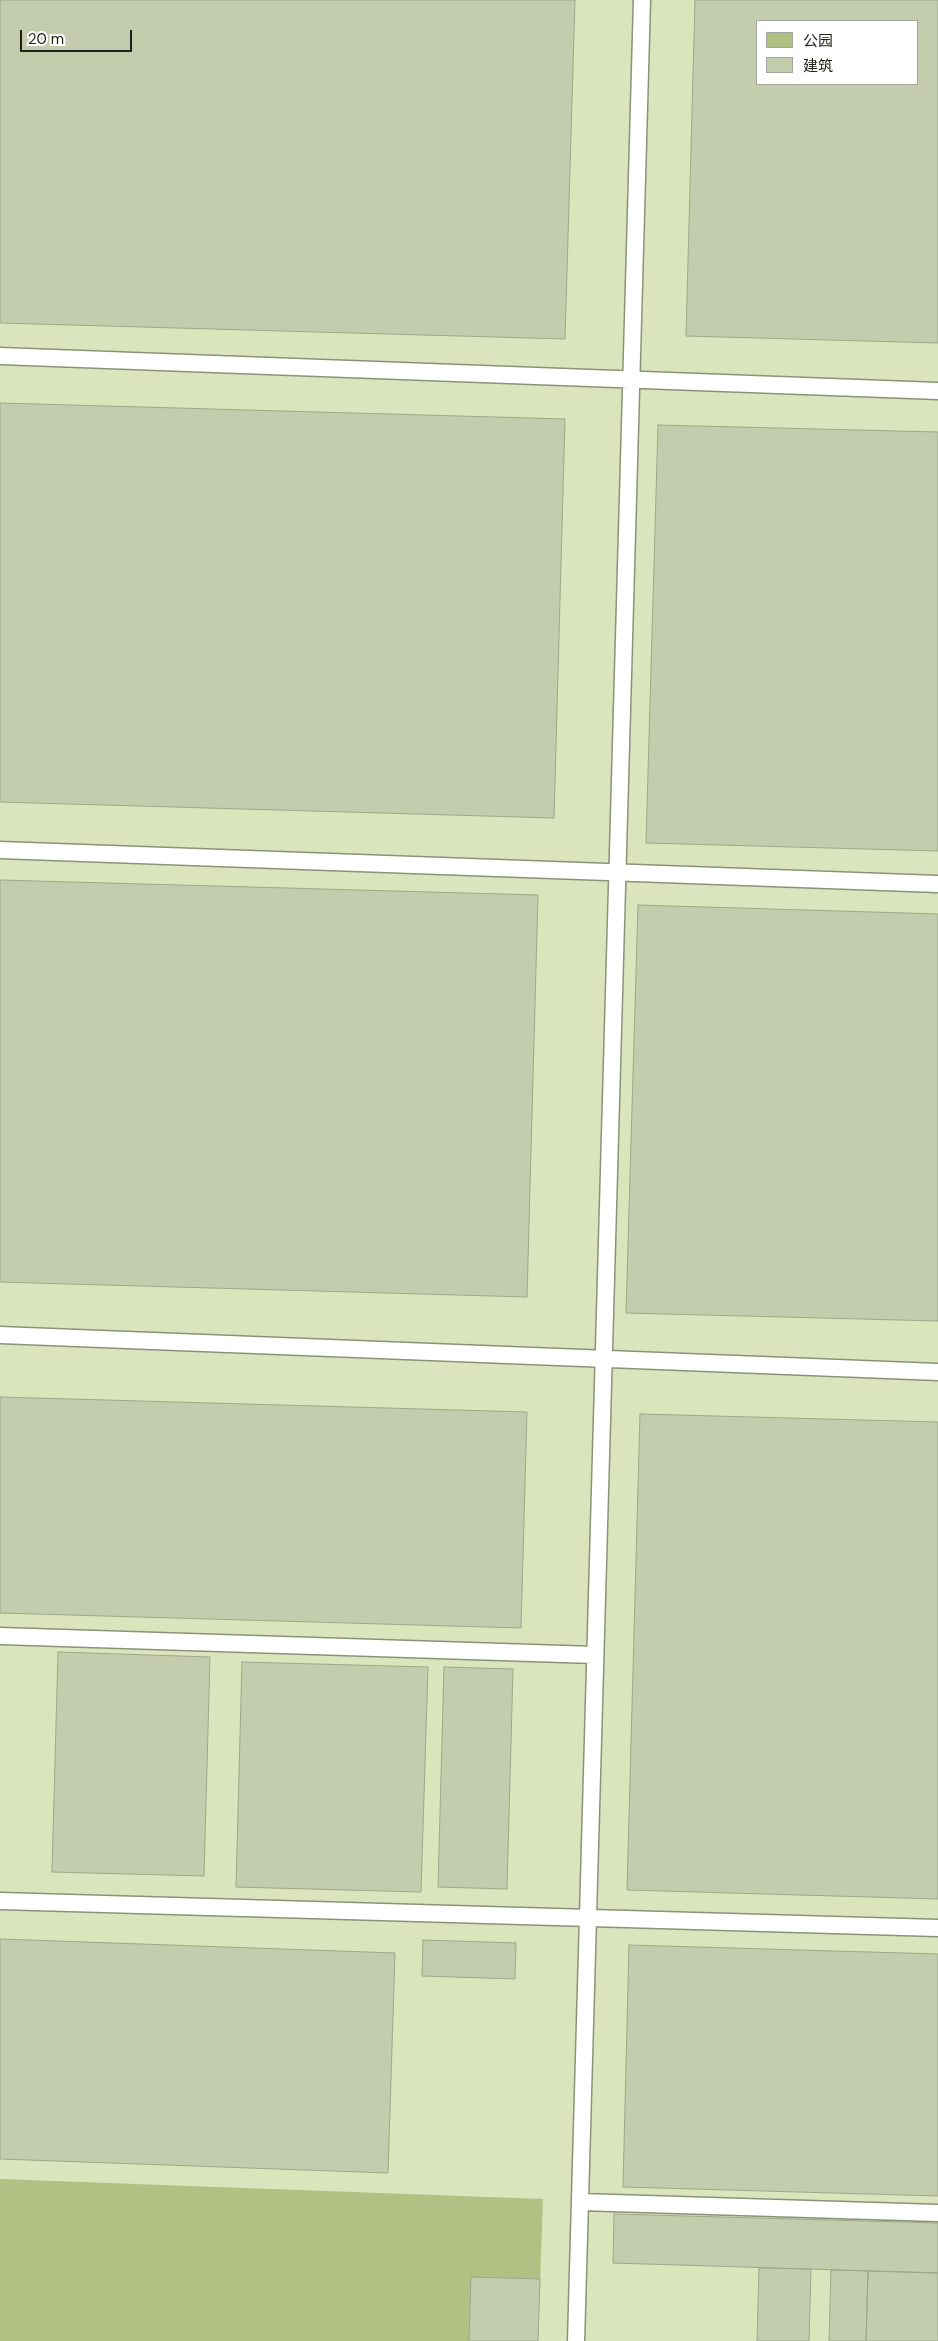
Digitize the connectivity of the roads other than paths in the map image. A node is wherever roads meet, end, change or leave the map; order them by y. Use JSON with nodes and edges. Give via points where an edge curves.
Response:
{"nodes":[{"id":1,"x":642,"y":0,"type":"edge"},
{"id":2,"x":0,"y":356,"type":"edge"},
{"id":3,"x":631,"y":379,"type":"junction"},
{"id":4,"x":938,"y":391,"type":"edge"},
{"id":5,"x":0,"y":850,"type":"edge"},
{"id":6,"x":617,"y":873,"type":"junction"},
{"id":7,"x":938,"y":884,"type":"edge"},
{"id":8,"x":0,"y":1336,"type":"edge"},
{"id":9,"x":603,"y":1359,"type":"junction"},
{"id":10,"x":938,"y":1372,"type":"edge"},
{"id":11,"x":0,"y":1636,"type":"edge"},
{"id":12,"x":595,"y":1655,"type":"junction"},
{"id":13,"x":0,"y":1901,"type":"edge"},
{"id":14,"x":588,"y":1918,"type":"junction"},
{"id":15,"x":938,"y":1928,"type":"edge"},
{"id":16,"x":580,"y":2202,"type":"junction"},
{"id":17,"x":938,"y":2213,"type":"edge"},
{"id":18,"x":576,"y":2341,"type":"edge"}],
"edges":[{"from":1,"to":3,"type":"lane"},
{"from":2,"to":3,"type":"lane"},
{"from":3,"to":4,"type":"lane"},
{"from":3,"to":6,"type":"lane"},
{"from":5,"to":6,"type":"lane"},
{"from":6,"to":7,"type":"lane"},
{"from":6,"to":9,"type":"lane"},
{"from":8,"to":9,"type":"lane"},
{"from":9,"to":10,"type":"lane"},
{"from":9,"to":12,"type":"lane"},
{"from":11,"to":12,"type":"lane"},
{"from":12,"to":14,"type":"lane"},
{"from":13,"to":14,"type":"lane"},
{"from":14,"to":15,"type":"lane"},
{"from":14,"to":16,"type":"lane"},
{"from":16,"to":17,"type":"lane"},
{"from":16,"to":18,"type":"lane"}]}
